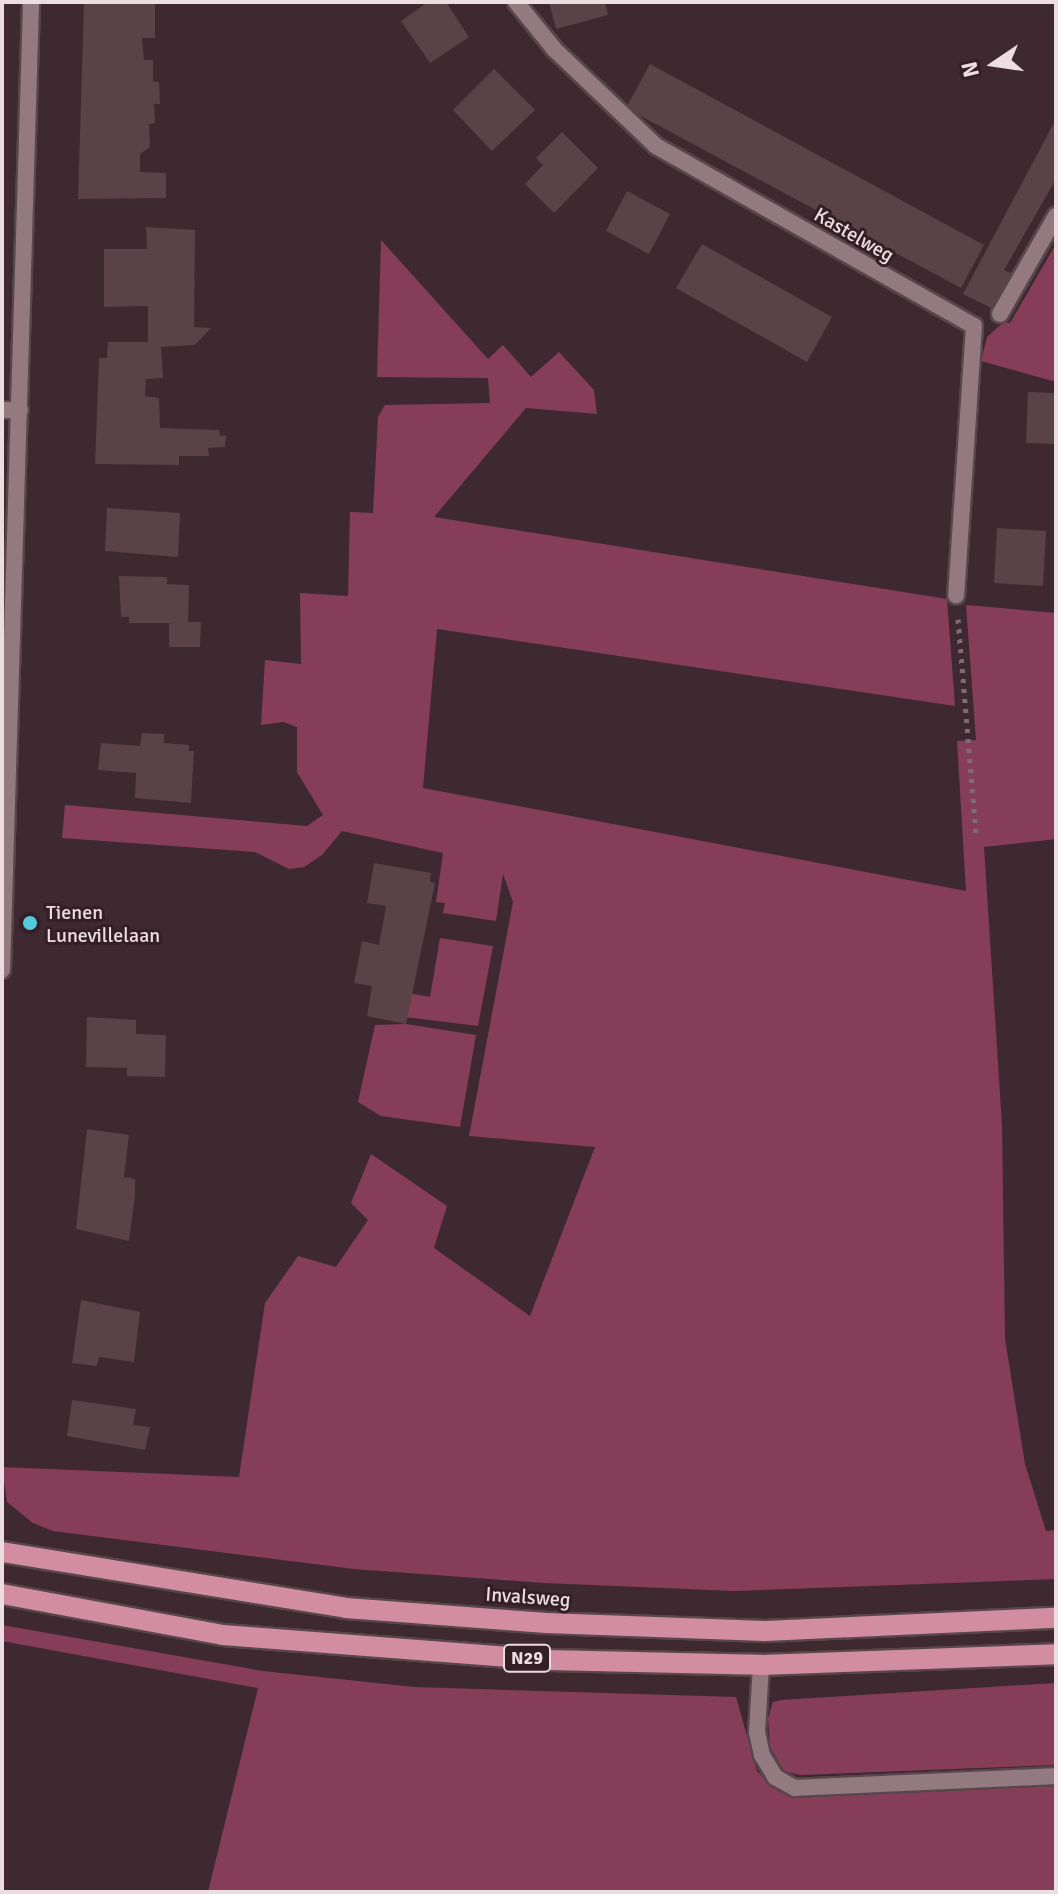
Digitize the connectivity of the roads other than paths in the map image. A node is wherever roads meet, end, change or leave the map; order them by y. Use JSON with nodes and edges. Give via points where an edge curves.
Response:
{"nodes":[{"id":1,"x":31,"y":2,"type":"edge"},
{"id":2,"x":516,"y":2,"type":"edge"},
{"id":3,"x":1056,"y":216,"type":"edge"},
{"id":4,"x":1000,"y":314,"type":"dead end"},
{"id":5,"x":2,"y":410,"type":"edge"},
{"id":6,"x":20,"y":410,"type":"junction"},
{"id":7,"x":956,"y":595,"type":"road end"},
{"id":8,"x":2,"y":970,"type":"edge"},
{"id":9,"x":2,"y":1552,"type":"edge"},
{"id":10,"x":2,"y":1594,"type":"edge"},
{"id":11,"x":1056,"y":1618,"type":"edge"},
{"id":12,"x":1056,"y":1654,"type":"edge"},
{"id":13,"x":761,"y":1665,"type":"junction"},
{"id":14,"x":1056,"y":1776,"type":"edge"}],
"edges":[{"from":1,"to":6,"type":"street"},
{"from":2,"to":7,"type":"street","name":"Kastelweg","via":[[555,50],[656,146],[974,326]]},
{"from":3,"to":4,"type":"street"},
{"from":5,"to":6,"type":"street"},
{"from":6,"to":8,"type":"street"},
{"from":9,"to":11,"type":"main road","name":"Invalsweg","number":"N29","via":[[346,1608],[546,1623],[765,1631]]},
{"from":10,"to":13,"type":"main road","number":"N29","via":[[223,1635],[548,1660]]},
{"from":12,"to":13,"type":"main road","number":"N29"},
{"from":13,"to":14,"type":"street","via":[[757,1732],[762,1755],[775,1777],[795,1788]]}]}
